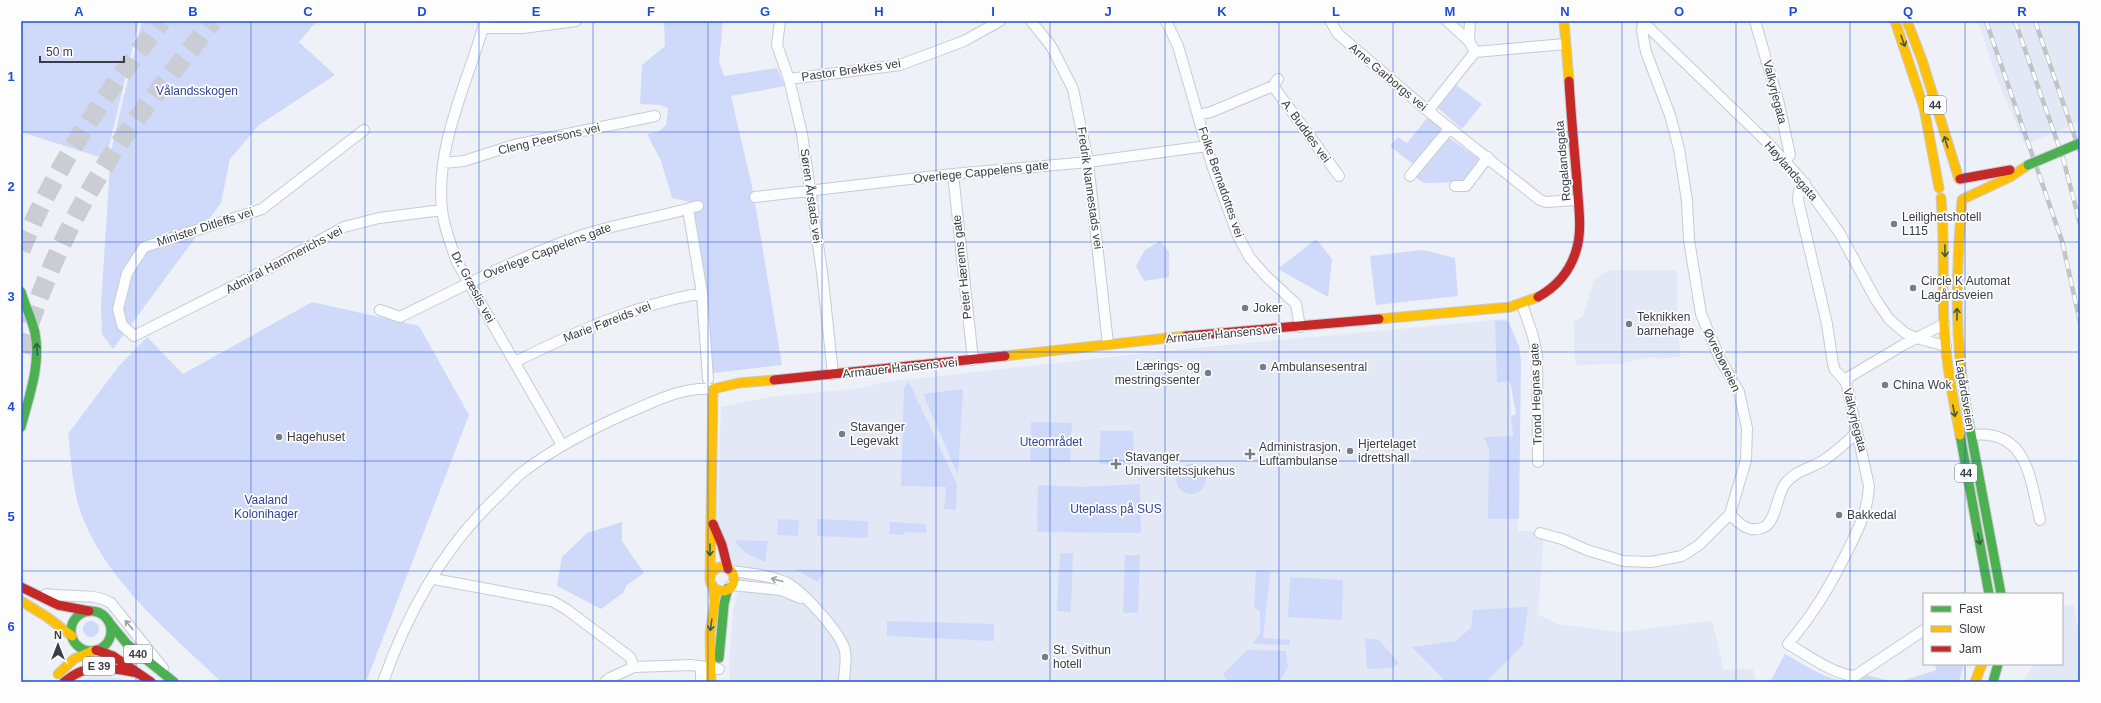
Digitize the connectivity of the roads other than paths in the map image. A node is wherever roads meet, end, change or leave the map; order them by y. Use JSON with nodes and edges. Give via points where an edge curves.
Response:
{"nodes":[{"id":1,"x":576,"y":21,"type":"edge"},
{"id":2,"x":780,"y":21,"type":"edge"},
{"id":3,"x":1000,"y":21,"type":"edge"},
{"id":4,"x":1031,"y":21,"type":"edge"},
{"id":5,"x":1166,"y":21,"type":"edge"},
{"id":6,"x":1447,"y":21,"type":"edge"},
{"id":7,"x":1470,"y":21,"type":"edge"},
{"id":8,"x":1564,"y":21,"type":"edge"},
{"id":9,"x":1755,"y":21,"type":"edge"},
{"id":10,"x":1895,"y":21,"type":"edge"},
{"id":11,"x":1907,"y":21,"type":"edge"},
{"id":12,"x":1331,"y":22,"type":"dead end"},
{"id":13,"x":1643,"y":22,"type":"edge"},
{"id":14,"x":484,"y":25,"type":"edge"},
{"id":15,"x":1469,"y":41,"type":"junction"},
{"id":16,"x":1565,"y":44,"type":"junction"},
{"id":17,"x":1475,"y":52,"type":"junction"},
{"id":18,"x":789,"y":79,"type":"junction"},
{"id":19,"x":1428,"y":111,"type":"junction"},
{"id":20,"x":1198,"y":115,"type":"junction"},
{"id":21,"x":655,"y":116,"type":"dead end"},
{"id":22,"x":1450,"y":128,"type":"junction"},
{"id":23,"x":364,"y":130,"type":"dead end"},
{"id":24,"x":2080,"y":143,"type":"edge"},
{"id":25,"x":1207,"y":146,"type":"junction"},
{"id":26,"x":1488,"y":157,"type":"junction"},
{"id":27,"x":1785,"y":161,"type":"junction"},
{"id":28,"x":443,"y":162,"type":"junction"},
{"id":29,"x":1088,"y":162,"type":"junction"},
{"id":30,"x":2028,"y":165,"type":"junction"},
{"id":31,"x":953,"y":174,"type":"junction"},
{"id":32,"x":1339,"y":176,"type":"dead end"},
{"id":33,"x":1410,"y":176,"type":"dead end"},
{"id":34,"x":1959,"y":179,"type":"junction"},
{"id":35,"x":1804,"y":183,"type":"junction"},
{"id":36,"x":1455,"y":186,"type":"dead end"},
{"id":37,"x":1939,"y":188,"type":"junction"},
{"id":38,"x":810,"y":192,"type":"junction"},
{"id":39,"x":755,"y":197,"type":"dead end"},
{"id":40,"x":1941,"y":198,"type":"junction"},
{"id":41,"x":1963,"y":199,"type":"junction"},
{"id":42,"x":1578,"y":200,"type":"junction"},
{"id":43,"x":442,"y":210,"type":"junction"},
{"id":44,"x":469,"y":282,"type":"junction"},
{"id":45,"x":1549,"y":291,"type":"joint"},
{"id":46,"x":21,"y":292,"type":"edge"},
{"id":47,"x":702,"y":293,"type":"junction"},
{"id":48,"x":1522,"y":304,"type":"junction"},
{"id":49,"x":380,"y":310,"type":"dead end"},
{"id":50,"x":1944,"y":324,"type":"junction"},
{"id":51,"x":1300,"y":327,"type":"junction"},
{"id":52,"x":134,"y":336,"type":"joint"},
{"id":53,"x":1916,"y":338,"type":"junction"},
{"id":54,"x":1108,"y":344,"type":"junction"},
{"id":55,"x":1946,"y":346,"type":"junction"},
{"id":56,"x":973,"y":360,"type":"junction"},
{"id":57,"x":515,"y":362,"type":"junction"},
{"id":58,"x":833,"y":374,"type":"junction"},
{"id":59,"x":708,"y":379,"type":"dead end"},
{"id":60,"x":1846,"y":382,"type":"junction"},
{"id":61,"x":713,"y":389,"type":"junction"},
{"id":62,"x":21,"y":427,"type":"edge"},
{"id":63,"x":1857,"y":432,"type":"junction"},
{"id":64,"x":1972,"y":436,"type":"junction"},
{"id":65,"x":562,"y":445,"type":"junction"},
{"id":66,"x":1538,"y":462,"type":"dead end"},
{"id":67,"x":1730,"y":514,"type":"junction"},
{"id":68,"x":2040,"y":520,"type":"dead end"},
{"id":69,"x":712,"y":521,"type":"junction"},
{"id":70,"x":1540,"y":534,"type":"dead end"},
{"id":71,"x":729,"y":570,"type":"junction"},
{"id":72,"x":433,"y":576,"type":"junction"},
{"id":73,"x":711,"y":582,"type":"junction"},
{"id":74,"x":730,"y":587,"type":"junction"},
{"id":75,"x":25,"y":589,"type":"edge"},
{"id":76,"x":1989,"y":593,"type":"edge"},
{"id":77,"x":2001,"y":593,"type":"edge"},
{"id":78,"x":21,"y":601,"type":"edge"},
{"id":79,"x":809,"y":602,"type":"junction"},
{"id":80,"x":89,"y":610,"type":"junction"},
{"id":81,"x":108,"y":620,"type":"junction"},
{"id":82,"x":1923,"y":631,"type":"edge"},
{"id":83,"x":72,"y":636,"type":"junction"},
{"id":84,"x":94,"y":650,"type":"junction"},
{"id":85,"x":1982,"y":665,"type":"edge"},
{"id":86,"x":1998,"y":665,"type":"edge"},
{"id":87,"x":634,"y":667,"type":"junction"},
{"id":88,"x":710,"y":668,"type":"junction"},
{"id":89,"x":137,"y":673,"type":"junction"},
{"id":90,"x":172,"y":680,"type":"edge"},
{"id":91,"x":53,"y":682,"type":"edge"},
{"id":92,"x":64,"y":682,"type":"edge"},
{"id":93,"x":151,"y":682,"type":"edge"},
{"id":94,"x":383,"y":682,"type":"edge"},
{"id":95,"x":605,"y":682,"type":"edge"},
{"id":96,"x":701,"y":682,"type":"edge"},
{"id":97,"x":711,"y":682,"type":"edge"},
{"id":98,"x":719,"y":682,"type":"edge"},
{"id":99,"x":844,"y":682,"type":"edge"},
{"id":100,"x":1975,"y":682,"type":"edge"},
{"id":101,"x":1993,"y":682,"type":"edge"}],
"edges":[{"from":1,"to":14,"type":"street","via":[[523,28]]},
{"from":2,"to":18,"type":"street","name":"Søren Årstads vei","via":[[777,45]]},
{"from":3,"to":18,"type":"street","name":"Pastor Brekkes vei","via":[[964,41],[900,65]]},
{"from":4,"to":29,"type":"street","name":"Fredrik Nannestads vei","via":[[1051,46],[1073,89]]},
{"from":5,"to":20,"type":"street","name":"Folke Bernadottes vei","via":[[1178,46]]},
{"from":6,"to":15,"type":"street"},
{"from":7,"to":15,"type":"street"},
{"from":8,"to":16,"type":"main road","name":"Rogalandsgata"},
{"from":9,"to":27,"type":"street","name":"Valkyrjegata","via":[[1779,104],[1790,155]]},
{"from":10,"to":37,"type":"main road","number":"44","one_way":true,"via":[[1924,108]]},
{"from":34,"to":11,"type":"main road","number":"44","one_way":true,"via":[[1945,140],[1930,83]]},
{"from":12,"to":19,"type":"street","name":"Arne Garborgs vei","via":[[1338,34]]},
{"from":13,"to":27,"type":"street","name":"Høylandsgata"},
{"from":13,"to":67,"type":"street","name":"Øvrebøveien","via":[[1646,52],[1670,115],[1679,149],[1687,201],[1689,240],[1701,314],[1720,359],[1739,392],[1747,428],[1746,460]]},
{"from":14,"to":28,"type":"street","name":"Dr. Græslis vei","via":[[457,107]]},
{"from":15,"to":17,"type":"street"},
{"from":16,"to":17,"type":"street"},
{"from":16,"to":42,"type":"main road","name":"Rogalandsgata"},
{"from":17,"to":19,"type":"street"},
{"from":18,"to":38,"type":"street","name":"Søren Årstads vei","via":[[802,134]]},
{"from":19,"to":22,"type":"street","name":"Arne Garborgs vei"},
{"from":20,"to":25,"type":"street","name":"Folke Bernadottes vei"},
{"from":20,"to":32,"type":"street","name":"A. Buddes vei","via":[[1211,112],[1276,83]]},
{"from":21,"to":28,"type":"street","name":"Cleng Peersons vei","via":[[514,145],[464,161]]},
{"from":22,"to":26,"type":"street","name":"Arne Garborgs vei"},
{"from":22,"to":33,"type":"street"},
{"from":23,"to":52,"type":"street","name":"Minister Ditleffs vei","via":[[262,209],[144,247],[127,273],[118,309],[122,325]]},
{"from":24,"to":30,"type":"main road","bridge":true},
{"from":25,"to":29,"type":"street","name":"Overlege Cappelens gate"},
{"from":25,"to":51,"type":"street","name":"Folke Bernadottes vei","via":[[1228,211],[1243,247],[1266,276],[1296,304]]},
{"from":26,"to":36,"type":"street","via":[[1466,186]]},
{"from":26,"to":42,"type":"street","name":"Arne Garborgs vei","via":[[1540,200]]},
{"from":27,"to":35,"type":"street","name":"Høylandsgata"},
{"from":28,"to":43,"type":"street","name":"Dr. Græslis vei"},
{"from":29,"to":31,"type":"street","name":"Overlege Cappelens gate"},
{"from":29,"to":54,"type":"street","name":"Fredrik Nannestads vei"},
{"from":30,"to":34,"type":"main road","via":[[1981,177]]},
{"from":30,"to":41,"type":"main road","via":[[2010,177]]},
{"from":31,"to":38,"type":"street","name":"Overlege Cappelens gate"},
{"from":31,"to":56,"type":"street","name":"Peter Hærems gate"},
{"from":34,"to":37,"type":"main road","via":[[1949,178],[1941,183]]},
{"from":34,"to":41,"type":"main road","number":"44","via":[[1966,190]]},
{"from":35,"to":53,"type":"street","name":"Høylandsgata","via":[[1839,232],[1883,313],[1900,330]]},
{"from":35,"to":60,"type":"street","name":"Valkyrjegata","via":[[1799,191],[1798,200],[1827,324],[1833,364]]},
{"from":37,"to":40,"type":"main road","number":"44"},
{"from":38,"to":39,"type":"street","name":"Overlege Cappelens gate"},
{"from":38,"to":58,"type":"street","name":"Søren Årstads vei"},
{"from":40,"to":41,"type":"main road","via":[[1949,204],[1958,203]]},
{"from":40,"to":50,"type":"main road","name":"Lagårdsveien","number":"44","one_way":true,"via":[[1944,234]]},
{"from":64,"to":41,"type":"main road","name":"Lagårdsveien","number":"44","one_way":true,"via":[[1957,335],[1957,263]]},
{"from":42,"to":45,"type":"main road","name":"Rogalandsgata","via":[[1577,250],[1560,280]]},
{"from":43,"to":44,"type":"street","name":"Dr. Græslis vei","via":[[445,231],[457,262]]},
{"from":43,"to":52,"type":"street","name":"Admiral Hammerichs vei","via":[[379,218],[344,228]]},
{"from":44,"to":47,"type":"street","name":"Overlege Cappelens gate","via":[[578,237],[619,224],[693,208]]},
{"from":44,"to":49,"type":"street","name":"Overlege Cappelens gate","via":[[400,317]]},
{"from":44,"to":57,"type":"street","name":"Dr. Græslis vei"},
{"from":45,"to":48,"type":"main road","name":"Armauer Hansens vei"},
{"from":62,"to":46,"type":"main road","one_way":true,"via":[[35,382],[38,362],[35,332]]},
{"from":47,"to":57,"type":"street","name":"Marie Føreids vei","via":[[632,310],[566,337]]},
{"from":47,"to":59,"type":"street"},
{"from":48,"to":51,"type":"main road","name":"Armauer Hansens vei"},
{"from":48,"to":66,"type":"street","name":"Trond Hegnas gate","via":[[1534,336],[1537,355]]},
{"from":50,"to":53,"type":"street"},
{"from":50,"to":55,"type":"main road","name":"Lagårdsveien","number":"44"},
{"from":51,"to":54,"type":"main road","name":"Armauer Hansens vei"},
{"from":53,"to":55,"type":"street","name":"Høylandsgata"},
{"from":53,"to":60,"type":"street"},
{"from":54,"to":56,"type":"main road","name":"Armauer Hansens vei"},
{"from":55,"to":76,"type":"main road","name":"Lagårdsveien","number":"44","one_way":true,"via":[[1951,395]]},
{"from":56,"to":58,"type":"main road","name":"Armauer Hansens vei"},
{"from":57,"to":65,"type":"street","name":"Dr. Græslis vei"},
{"from":58,"to":61,"type":"main road","name":"Armauer Hansens vei","via":[[739,383]]},
{"from":60,"to":63,"type":"street","name":"Valkyrjegata"},
{"from":61,"to":65,"type":"street","name":"Armauer Hansens vei","via":[[687,390],[648,404],[597,426]]},
{"from":61,"to":69,"type":"main road"},
{"from":63,"to":67,"type":"street","via":[[1835,452],[1792,476],[1785,483],[1772,519],[1766,527],[1756,530],[1746,528]]},
{"from":63,"to":82,"type":"street","name":"Valkyrjegata","via":[[1869,477],[1866,510],[1816,609],[1788,644],[1837,672],[1855,676]]},
{"from":64,"to":68,"type":"street","via":[[2000,437],[2017,449],[2028,472]]},
{"from":64,"to":77,"type":"main road","name":"Lagårdsveien","number":"44"},
{"from":65,"to":72,"type":"street","name":"Armauer Hansens vei","via":[[523,472],[493,500],[452,545]]},
{"from":67,"to":70,"type":"street","name":"Øvrebøveien","via":[[1699,545],[1682,556],[1658,561],[1623,561],[1562,539]]},
{"from":69,"to":71,"type":"main road"},
{"from":69,"to":73,"type":"main road","one_way":true},
{"from":71,"to":73,"type":"main road","via":[[716,568]]},
{"from":71,"to":74,"type":"main road","via":[[733,578]]},
{"from":79,"to":71,"type":"street","one_way":true,"via":[[786,582]]},
{"from":72,"to":87,"type":"street","via":[[439,580],[552,601],[630,657]]},
{"from":72,"to":94,"type":"street","name":"Armauer Hansens vei","via":[[400,637]]},
{"from":73,"to":74,"type":"main road","via":[[720,590]]},
{"from":73,"to":88,"type":"main road","one_way":true,"via":[[715,602],[710,633]]},
{"from":74,"to":79,"type":"street","via":[[781,590]]},
{"from":74,"to":88,"type":"main road"},
{"from":75,"to":80,"type":"main road","number":"440","via":[[68,608]]},
{"from":90,"to":75,"type":"street","number":"440","one_way":true,"via":[[111,603],[100,598],[69,597]]},
{"from":78,"to":83,"type":"main road","number":"440"},
{"from":79,"to":99,"type":"street","via":[[832,627],[845,651]]},
{"from":80,"to":81,"type":"main road","number":"440","via":[[100,613]]},
{"from":80,"to":83,"type":"main road","via":[[74,619]]},
{"from":81,"to":84,"type":"main road","number":"440","via":[[109,638],[101,648]]},
{"from":81,"to":90,"type":"main road","number":"440","via":[[127,644]]},
{"from":83,"to":84,"type":"main road","number":"440","via":[[80,648]]},
{"from":84,"to":89,"type":"main road","number":"440","via":[[113,656]]},
{"from":84,"to":91,"type":"main road","number":"E 39","via":[[74,659],[61,670]]},
{"from":85,"to":100,"type":"main road"},
{"from":86,"to":101,"type":"main road"},
{"from":87,"to":88,"type":"street"},
{"from":87,"to":95,"type":"street"},
{"from":88,"to":96,"type":"street"},
{"from":88,"to":97,"type":"main road"},
{"from":88,"to":98,"type":"main road"},
{"from":89,"to":92,"type":"main road","number":"E 39","via":[[115,667],[91,667],[71,675]]},
{"from":89,"to":93,"type":"main road","number":"440"}]}
